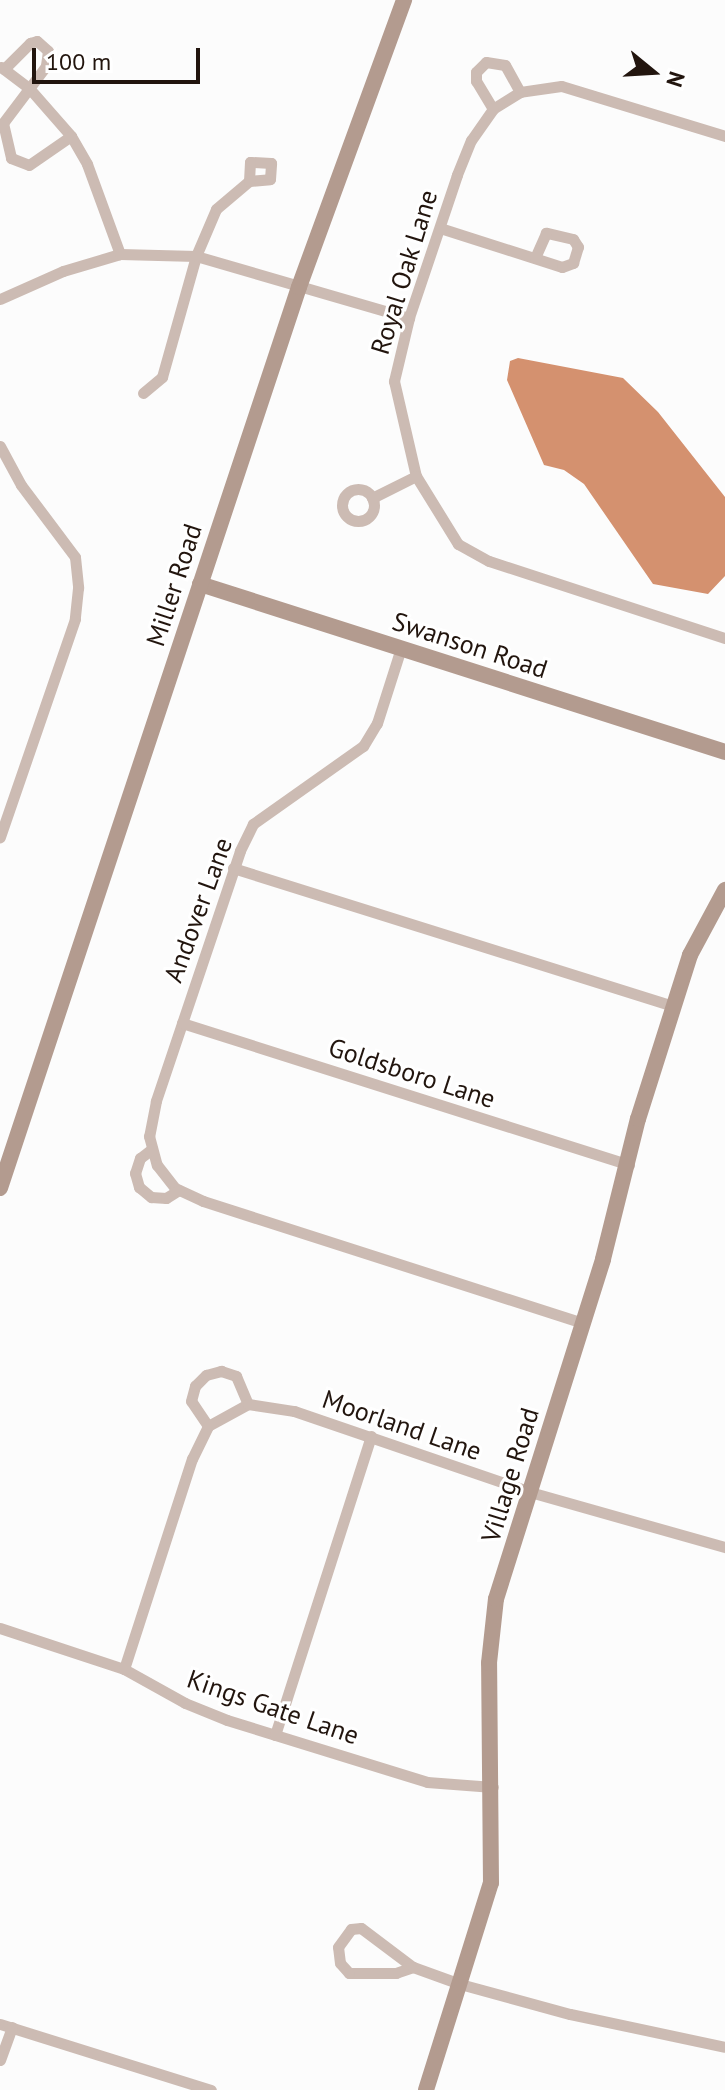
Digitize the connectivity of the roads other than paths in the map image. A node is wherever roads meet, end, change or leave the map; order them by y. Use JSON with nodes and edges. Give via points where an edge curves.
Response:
{"nodes":[{"id":1,"x":404,"y":0,"type":"edge"},
{"id":2,"x":2,"y":68,"type":"edge"},
{"id":3,"x":29,"y":88,"type":"junction"},
{"id":4,"x":520,"y":92,"type":"junction"},
{"id":5,"x":493,"y":109,"type":"junction"},
{"id":6,"x":71,"y":136,"type":"junction"},
{"id":7,"x":725,"y":136,"type":"edge"},
{"id":8,"x":249,"y":181,"type":"dead end"},
{"id":9,"x":440,"y":228,"type":"junction"},
{"id":10,"x":120,"y":254,"type":"junction"},
{"id":11,"x":196,"y":256,"type":"junction"},
{"id":12,"x":535,"y":258,"type":"dead end"},
{"id":13,"x":299,"y":287,"type":"junction"},
{"id":14,"x":0,"y":299,"type":"edge"},
{"id":15,"x":409,"y":318,"type":"junction"},
{"id":16,"x":143,"y":393,"type":"dead end"},
{"id":17,"x":0,"y":446,"type":"edge"},
{"id":18,"x":416,"y":476,"type":"junction"},
{"id":19,"x":372,"y":498,"type":"dead end"},
{"id":20,"x":200,"y":584,"type":"junction"},
{"id":21,"x":725,"y":638,"type":"edge"},
{"id":22,"x":401,"y":648,"type":"junction"},
{"id":23,"x":725,"y":752,"type":"edge"},
{"id":24,"x":0,"y":837,"type":"edge"},
{"id":25,"x":233,"y":868,"type":"junction"},
{"id":26,"x":725,"y":890,"type":"edge"},
{"id":27,"x":674,"y":1006,"type":"junction"},
{"id":28,"x":182,"y":1023,"type":"junction"},
{"id":29,"x":152,"y":1149,"type":"junction"},
{"id":30,"x":629,"y":1165,"type":"junction"},
{"id":31,"x":0,"y":1188,"type":"edge"},
{"id":32,"x":179,"y":1190,"type":"junction"},
{"id":33,"x":583,"y":1323,"type":"junction"},
{"id":34,"x":248,"y":1404,"type":"junction"},
{"id":35,"x":208,"y":1426,"type":"junction"},
{"id":36,"x":371,"y":1436,"type":"junction"},
{"id":37,"x":530,"y":1492,"type":"junction"},
{"id":38,"x":725,"y":1547,"type":"edge"},
{"id":39,"x":0,"y":1628,"type":"edge"},
{"id":40,"x":124,"y":1669,"type":"junction"},
{"id":41,"x":275,"y":1735,"type":"junction"},
{"id":42,"x":493,"y":1787,"type":"junction"},
{"id":43,"x":413,"y":1967,"type":"junction"},
{"id":44,"x":460,"y":1984,"type":"junction"},
{"id":45,"x":6,"y":2026,"type":"edge"},
{"id":46,"x":725,"y":2047,"type":"edge"},
{"id":47,"x":0,"y":2060,"type":"edge"},
{"id":48,"x":211,"y":2090,"type":"edge"},
{"id":49,"x":426,"y":2090,"type":"edge"}],
"edges":[{"from":1,"to":13,"type":"street","name":"Miller Road"},
{"from":2,"to":3,"type":"street"},
{"from":2,"to":3,"type":"street","via":[[30,43],[45,46],[46,66]]},
{"from":3,"to":6,"type":"street"},
{"from":3,"to":6,"type":"street","via":[[3,123],[11,158],[29,165]]},
{"from":4,"to":5,"type":"street","name":"Royal Oak Lane"},
{"from":4,"to":5,"type":"street","via":[[505,65],[486,62],[476,72],[476,81]]},
{"from":4,"to":7,"type":"street","name":"Royal Oak Lane","via":[[561,86]]},
{"from":5,"to":9,"type":"street","name":"Royal Oak Lane","via":[[471,140]]},
{"from":6,"to":10,"type":"street","via":[[87,164]]},
{"from":8,"to":11,"type":"street","via":[[216,209]]},
{"from":9,"to":12,"type":"street"},
{"from":9,"to":15,"type":"street","name":"Royal Oak Lane"},
{"from":10,"to":11,"type":"street"},
{"from":10,"to":14,"type":"street","via":[[63,271]]},
{"from":11,"to":13,"type":"street"},
{"from":11,"to":16,"type":"street","via":[[162,377]]},
{"from":13,"to":15,"type":"street"},
{"from":13,"to":20,"type":"street","name":"Miller Road"},
{"from":15,"to":18,"type":"street","name":"Royal Oak Lane","via":[[394,381]]},
{"from":17,"to":24,"type":"street","via":[[21,485],[75,557],[78,588],[75,619]]},
{"from":18,"to":19,"type":"street"},
{"from":18,"to":21,"type":"street","name":"Royal Oak Lane","via":[[458,544],[489,561]]},
{"from":20,"to":22,"type":"street","name":"Swanson Road"},
{"from":20,"to":31,"type":"street","name":"Miller Road"},
{"from":22,"to":23,"type":"street","name":"Swanson Road"},
{"from":22,"to":25,"type":"street","name":"Andover Lane","via":[[377,723],[363,746],[253,824]]},
{"from":25,"to":27,"type":"street"},
{"from":25,"to":28,"type":"street","name":"Andover Lane"},
{"from":26,"to":27,"type":"street","name":"Village Road","via":[[690,955]]},
{"from":27,"to":30,"type":"street","name":"Village Road"},
{"from":28,"to":29,"type":"street","name":"Andover Lane","via":[[156,1101],[149,1136]]},
{"from":28,"to":30,"type":"street","name":"Goldsboro Lane"},
{"from":29,"to":32,"type":"street","via":[[157,1165]]},
{"from":29,"to":32,"type":"street","name":"Andover Lane","via":[[140,1158],[135,1173],[139,1187],[151,1197],[166,1198]]},
{"from":30,"to":33,"type":"street","name":"Village Road"},
{"from":32,"to":33,"type":"street","name":"Andover Lane"},
{"from":33,"to":37,"type":"street","name":"Village Road"},
{"from":34,"to":35,"type":"street"},
{"from":34,"to":35,"type":"street","via":[[236,1376],[221,1371],[206,1375],[195,1386],[191,1401]]},
{"from":34,"to":36,"type":"street","name":"Moorland Lane","via":[[294,1411]]},
{"from":35,"to":40,"type":"street","via":[[192,1459]]},
{"from":36,"to":37,"type":"street","name":"Moorland Lane"},
{"from":36,"to":41,"type":"street"},
{"from":37,"to":38,"type":"street","name":"Moorland Lane"},
{"from":37,"to":42,"type":"street","name":"Village Road","via":[[490,1633]]},
{"from":39,"to":40,"type":"street","name":"Kings Gate Lane"},
{"from":40,"to":41,"type":"street","name":"Kings Gate Lane","via":[[185,1703]]},
{"from":41,"to":42,"type":"street","name":"Kings Gate Lane","via":[[443,1786]]},
{"from":42,"to":44,"type":"street","name":"Village Road","via":[[491,1883]]},
{"from":43,"to":43,"type":"street","via":[[361,1928],[351,1929],[338,1947],[340,1963],[349,1973],[396,1973]]},
{"from":43,"to":44,"type":"street"},
{"from":44,"to":46,"type":"street"},
{"from":44,"to":49,"type":"street","name":"Village Road"},
{"from":45,"to":47,"type":"street"},
{"from":45,"to":48,"type":"street"}]}
